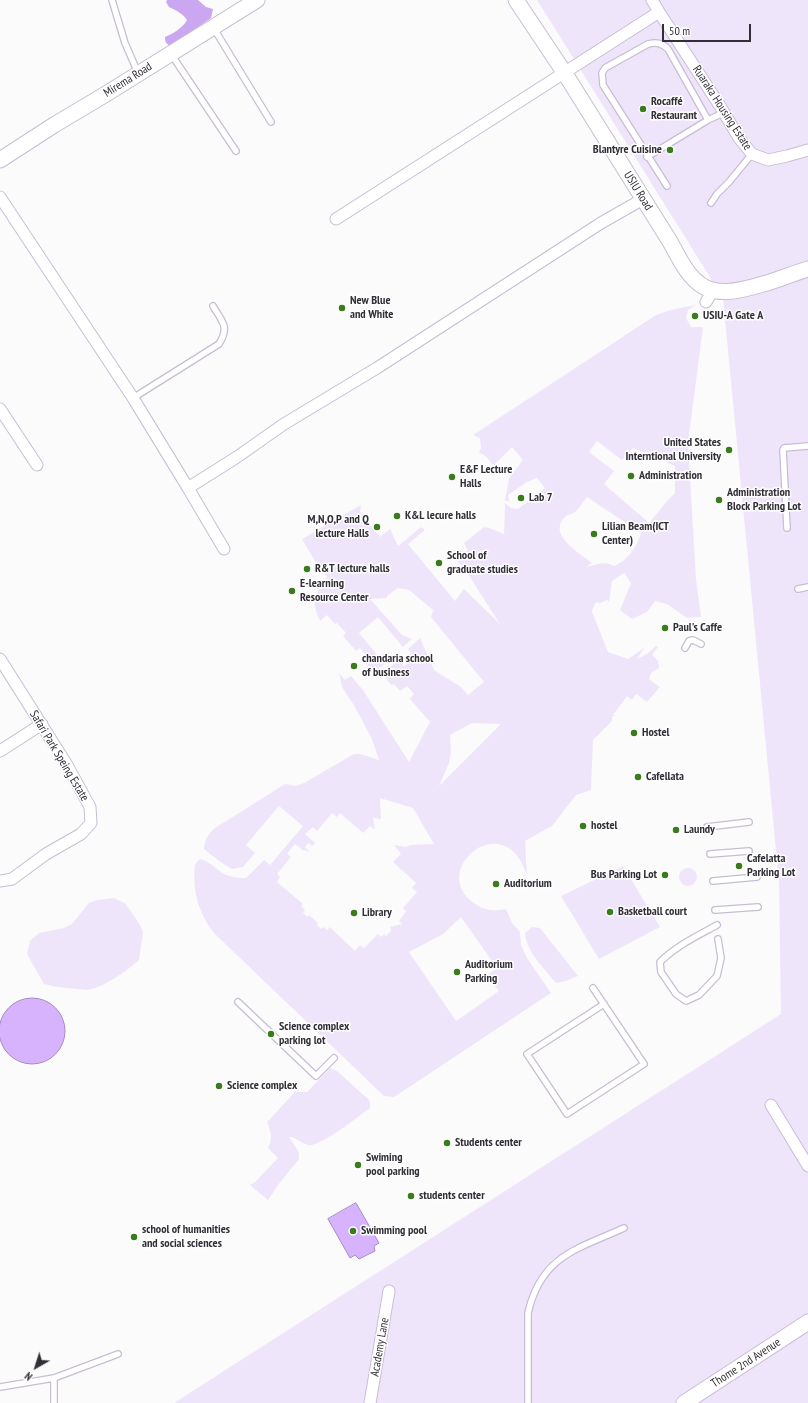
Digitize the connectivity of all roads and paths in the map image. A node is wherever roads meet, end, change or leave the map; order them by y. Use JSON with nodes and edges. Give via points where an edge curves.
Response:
{"nodes":[{"id":1,"x":112,"y":0,"type":"edge"},
{"id":2,"x":257,"y":0,"type":"edge"},
{"id":3,"x":516,"y":0,"type":"edge"},
{"id":4,"x":652,"y":0,"type":"edge"},
{"id":5,"x":659,"y":12,"type":"junction"},
{"id":6,"x":213,"y":27,"type":"junction"},
{"id":7,"x":171,"y":54,"type":"junction"},
{"id":8,"x":564,"y":72,"type":"junction"},
{"id":9,"x":138,"y":73,"type":"junction"},
{"id":10,"x":723,"y":113,"type":"junction"},
{"id":11,"x":708,"y":120,"type":"junction"},
{"id":12,"x":271,"y":122,"type":"dead end"},
{"id":13,"x":808,"y":150,"type":"edge"},
{"id":14,"x":236,"y":151,"type":"dead end"},
{"id":15,"x":752,"y":154,"type":"junction"},
{"id":16,"x":647,"y":157,"type":"junction"},
{"id":17,"x":0,"y":160,"type":"edge"},
{"id":18,"x":667,"y":186,"type":"dead end"},
{"id":19,"x":0,"y":197,"type":"edge"},
{"id":20,"x":643,"y":199,"type":"junction"},
{"id":21,"x":710,"y":203,"type":"dead end"},
{"id":22,"x":336,"y":219,"type":"dead end"},
{"id":23,"x":808,"y":269,"type":"edge"},
{"id":24,"x":212,"y":306,"type":"dead end"},
{"id":25,"x":133,"y":398,"type":"junction"},
{"id":26,"x":0,"y":409,"type":"edge"},
{"id":27,"x":808,"y":446,"type":"edge"},
{"id":28,"x":37,"y":465,"type":"dead end"},
{"id":29,"x":188,"y":488,"type":"junction"},
{"id":30,"x":787,"y":528,"type":"dead end"},
{"id":31,"x":224,"y":549,"type":"dead end"},
{"id":32,"x":808,"y":586,"type":"edge"},
{"id":33,"x":798,"y":589,"type":"dead end"},
{"id":34,"x":701,"y":644,"type":"dead end"},
{"id":35,"x":685,"y":648,"type":"dead end"},
{"id":36,"x":0,"y":660,"type":"edge"},
{"id":37,"x":42,"y":724,"type":"junction"},
{"id":38,"x":0,"y":751,"type":"edge"},
{"id":39,"x":749,"y":822,"type":"dead end"},
{"id":40,"x":707,"y":827,"type":"dead end"},
{"id":41,"x":749,"y":851,"type":"dead end"},
{"id":42,"x":710,"y":854,"type":"dead end"},
{"id":43,"x":757,"y":877,"type":"dead end"},
{"id":44,"x":0,"y":881,"type":"edge"},
{"id":45,"x":713,"y":881,"type":"dead end"},
{"id":46,"x":758,"y":906,"type":"dead end"},
{"id":47,"x":715,"y":910,"type":"dead end"},
{"id":48,"x":717,"y":925,"type":"dead end"},
{"id":49,"x":718,"y":939,"type":"dead end"},
{"id":50,"x":593,"y":988,"type":"dead end"},
{"id":51,"x":238,"y":1002,"type":"dead end"},
{"id":52,"x":604,"y":1004,"type":"junction"},
{"id":53,"x":334,"y":1058,"type":"dead end"},
{"id":54,"x":771,"y":1105,"type":"dead end"},
{"id":55,"x":808,"y":1166,"type":"edge"},
{"id":56,"x":624,"y":1228,"type":"dead end"},
{"id":57,"x":389,"y":1292,"type":"dead end"},
{"id":58,"x":808,"y":1322,"type":"edge"},
{"id":59,"x":118,"y":1354,"type":"dead end"},
{"id":60,"x":54,"y":1378,"type":"junction"},
{"id":61,"x":0,"y":1387,"type":"edge"},
{"id":62,"x":54,"y":1403,"type":"edge"},
{"id":63,"x":370,"y":1403,"type":"edge"},
{"id":64,"x":528,"y":1403,"type":"edge"},
{"id":65,"x":684,"y":1403,"type":"edge"}],
"edges":[{"from":1,"to":9,"type":"lane","via":[[125,43]]},
{"from":2,"to":6,"type":"street","name":"Mirema Road"},
{"from":3,"to":8,"type":"street","name":"USIU Road"},
{"from":4,"to":5,"type":"street","name":"Ruaraka Housing Estate"},
{"from":5,"to":8,"type":"street"},
{"from":5,"to":10,"type":"street","name":"Ruaraka Housing Estate"},
{"from":6,"to":7,"type":"street","name":"Mirema Road"},
{"from":6,"to":12,"type":"lane"},
{"from":7,"to":9,"type":"street","name":"Mirema Road"},
{"from":7,"to":14,"type":"lane"},
{"from":8,"to":20,"type":"street","name":"USIU Road"},
{"from":8,"to":22,"type":"street"},
{"from":9,"to":17,"type":"street","name":"Mirema Road"},
{"from":10,"to":11,"type":"lane"},
{"from":10,"to":15,"type":"street","name":"Ruaraka Housing Estate"},
{"from":11,"to":16,"type":"lane"},
{"from":11,"to":16,"type":"lane","via":[[668,49],[660,43],[648,44],[605,68],[602,73],[602,85]]},
{"from":13,"to":15,"type":"street","name":"Ruaraka Housing Estate","via":[[768,160]]},
{"from":15,"to":21,"type":"lane"},
{"from":16,"to":18,"type":"lane"},
{"from":19,"to":25,"type":"street"},
{"from":20,"to":23,"type":"street","name":"USIU Road","via":[[689,274],[709,296],[749,289]]},
{"from":20,"to":29,"type":"street","via":[[601,223],[366,375],[284,424]]},
{"from":24,"to":25,"type":"lane","via":[[226,327],[219,344]]},
{"from":25,"to":29,"type":"street"},
{"from":26,"to":28,"type":"street"},
{"from":27,"to":30,"type":"lane","via":[[790,446],[783,450]]},
{"from":29,"to":31,"type":"street"},
{"from":32,"to":33,"type":"lane"},
{"from":34,"to":35,"type":"lane","via":[[689,640]]},
{"from":36,"to":37,"type":"street","name":"Safari Park Speing Estate"},
{"from":37,"to":38,"type":"street"},
{"from":37,"to":44,"type":"street","name":"Safari Park Speing Estate","via":[[90,807],[91,823],[81,834],[46,854],[12,879]]},
{"from":39,"to":40,"type":"lane"},
{"from":41,"to":42,"type":"lane"},
{"from":43,"to":45,"type":"lane"},
{"from":46,"to":47,"type":"lane"},
{"from":48,"to":49,"type":"lane","via":[[681,945],[660,962],[661,972],[676,994],[686,1001],[698,995],[717,976],[721,958]]},
{"from":50,"to":52,"type":"lane"},
{"from":51,"to":53,"type":"lane","via":[[316,1076]]},
{"from":52,"to":52,"type":"lane","via":[[527,1054],[567,1114],[644,1064]]},
{"from":54,"to":55,"type":"street"},
{"from":56,"to":64,"type":"lane","via":[[559,1258],[536,1289],[528,1313]]},
{"from":57,"to":63,"type":"street","name":"Academy Lane"},
{"from":58,"to":65,"type":"street","name":"Thome 2nd Avenue"},
{"from":59,"to":60,"type":"lane"},
{"from":60,"to":61,"type":"lane"},
{"from":60,"to":62,"type":"lane"}]}
